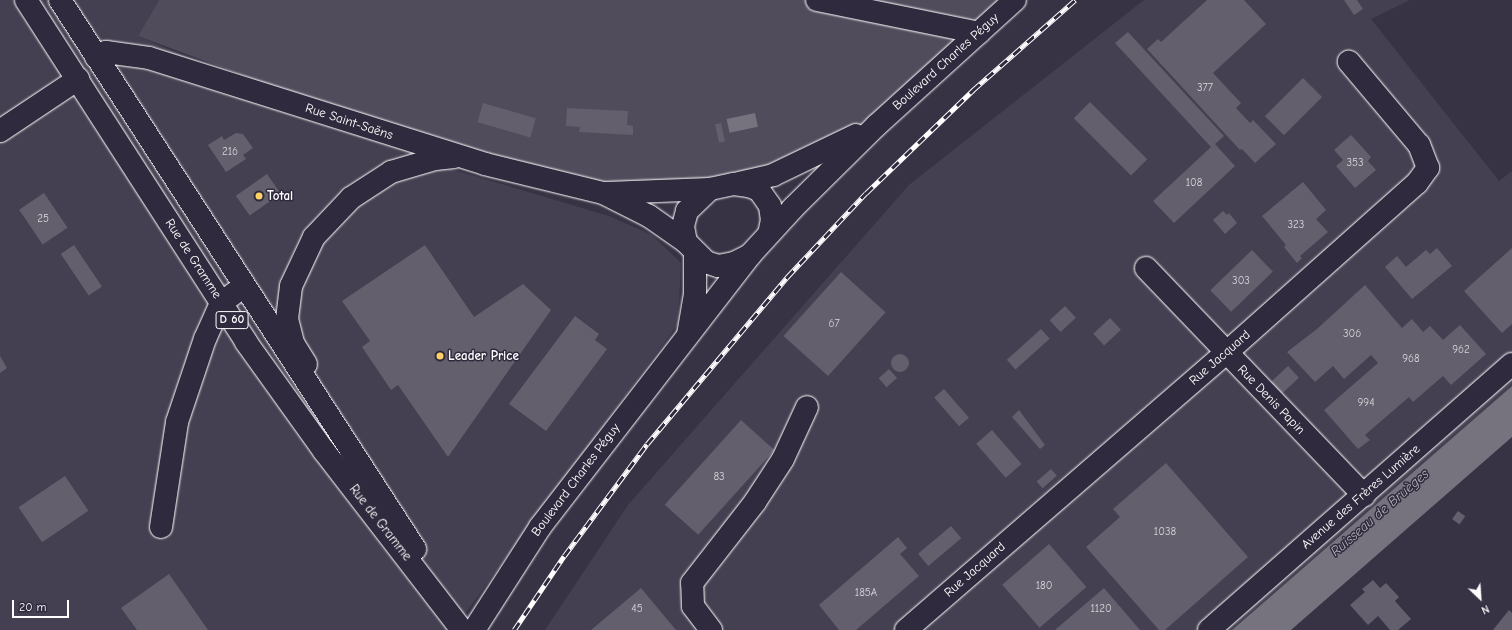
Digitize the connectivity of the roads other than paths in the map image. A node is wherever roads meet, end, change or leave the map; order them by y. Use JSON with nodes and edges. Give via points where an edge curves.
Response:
{"nodes":[{"id":1,"x":26,"y":0,"type":"edge"},
{"id":2,"x":60,"y":0,"type":"edge"},
{"id":3,"x":817,"y":0,"type":"edge"},
{"id":4,"x":1015,"y":0,"type":"edge"},
{"id":5,"x":979,"y":33,"type":"junction"},
{"id":6,"x":96,"y":57,"type":"junction"},
{"id":7,"x":1349,"y":62,"type":"dead end"},
{"id":8,"x":78,"y":79,"type":"junction"},
{"id":9,"x":876,"y":125,"type":"junction"},
{"id":10,"x":0,"y":131,"type":"edge"},
{"id":11,"x":459,"y":156,"type":"junction"},
{"id":12,"x":734,"y":184,"type":"junction"},
{"id":13,"x":710,"y":188,"type":"junction"},
{"id":14,"x":603,"y":193,"type":"junction"},
{"id":15,"x":769,"y":234,"type":"junction"},
{"id":16,"x":690,"y":248,"type":"junction"},
{"id":17,"x":750,"y":255,"type":"junction"},
{"id":18,"x":1146,"y":268,"type":"dead end"},
{"id":19,"x":244,"y":286,"type":"junction"},
{"id":20,"x":221,"y":303,"type":"junction"},
{"id":21,"x":688,"y":338,"type":"junction"},
{"id":22,"x":1226,"y":353,"type":"junction"},
{"id":23,"x":1512,"y":364,"type":"edge"},
{"id":24,"x":807,"y":407,"type":"dead end"},
{"id":25,"x":1364,"y":495,"type":"junction"},
{"id":26,"x":162,"y":527,"type":"dead end"},
{"id":27,"x":406,"y":532,"type":"junction"},
{"id":28,"x":465,"y":628,"type":"edge"},
{"id":29,"x":711,"y":630,"type":"edge"},
{"id":30,"x":906,"y":630,"type":"edge"},
{"id":31,"x":1209,"y":630,"type":"edge"}],
"edges":[{"from":1,"to":8,"type":"street","name":"Rue de Gramme","number":"D 60"},
{"from":2,"to":6,"type":"street","name":"Rue de Gramme","number":"D 60"},
{"from":3,"to":5,"type":"street"},
{"from":4,"to":5,"type":"street","name":"Boulevard Charles Péguy"},
{"from":5,"to":9,"type":"street","name":"Boulevard Charles Péguy"},
{"from":6,"to":8,"type":"street"},
{"from":6,"to":11,"type":"street","name":"Rue Saint-Saëns","via":[[106,52],[149,58]]},
{"from":6,"to":19,"type":"street","name":"Rue de Gramme","number":"D 60"},
{"from":7,"to":22,"type":"street","name":"Rue Jacquard","via":[[1419,145],[1428,168],[1417,183]]},
{"from":8,"to":10,"type":"street"},
{"from":8,"to":20,"type":"street","name":"Rue de Gramme","number":"D 60"},
{"from":9,"to":12,"type":"street","name":"Boulevard Charles Péguy","via":[[803,163],[762,179]]},
{"from":9,"to":15,"type":"street","name":"Boulevard Charles Péguy"},
{"from":11,"to":14,"type":"street","name":"Rue Saint-Saëns"},
{"from":11,"to":27,"type":"street","via":[[435,159],[391,172],[351,198],[314,237],[291,286],[287,320],[293,343]]},
{"from":12,"to":13,"type":"street"},
{"from":12,"to":15,"type":"street","via":[[759,190],[770,206],[772,220]]},
{"from":13,"to":14,"type":"street","name":"Rue Saint-Saëns"},
{"from":13,"to":16,"type":"street","via":[[687,211],[683,226]]},
{"from":14,"to":16,"type":"street","name":"Rue Saint-Saëns","via":[[649,216]]},
{"from":15,"to":17,"type":"street"},
{"from":16,"to":17,"type":"street","via":[[706,262],[718,266],[734,263]]},
{"from":16,"to":21,"type":"street","via":[[695,294]]},
{"from":17,"to":21,"type":"street","name":"Boulevard Charles Péguy"},
{"from":18,"to":22,"type":"street","name":"Rue Denis Papin"},
{"from":19,"to":20,"type":"street"},
{"from":19,"to":27,"type":"street","name":"Rue de Gramme","number":"D 60"},
{"from":20,"to":26,"type":"street","via":[[205,339],[177,422]]},
{"from":20,"to":28,"type":"street","name":"Rue de Gramme","number":"D 60","via":[[324,451]]},
{"from":21,"to":28,"type":"street","name":"Boulevard Charles Péguy","via":[[617,424]]},
{"from":22,"to":25,"type":"street","name":"Rue Denis Papin"},
{"from":22,"to":30,"type":"street","name":"Rue Jacquard"},
{"from":23,"to":25,"type":"street","name":"Avenue des Frères Lumière"},
{"from":24,"to":29,"type":"street","via":[[779,465],[755,502],[692,583],[693,606]]},
{"from":25,"to":31,"type":"street","name":"Avenue des Frères Lumière"},
{"from":27,"to":28,"type":"street","name":"Rue de Gramme","number":"D 60"}]}
